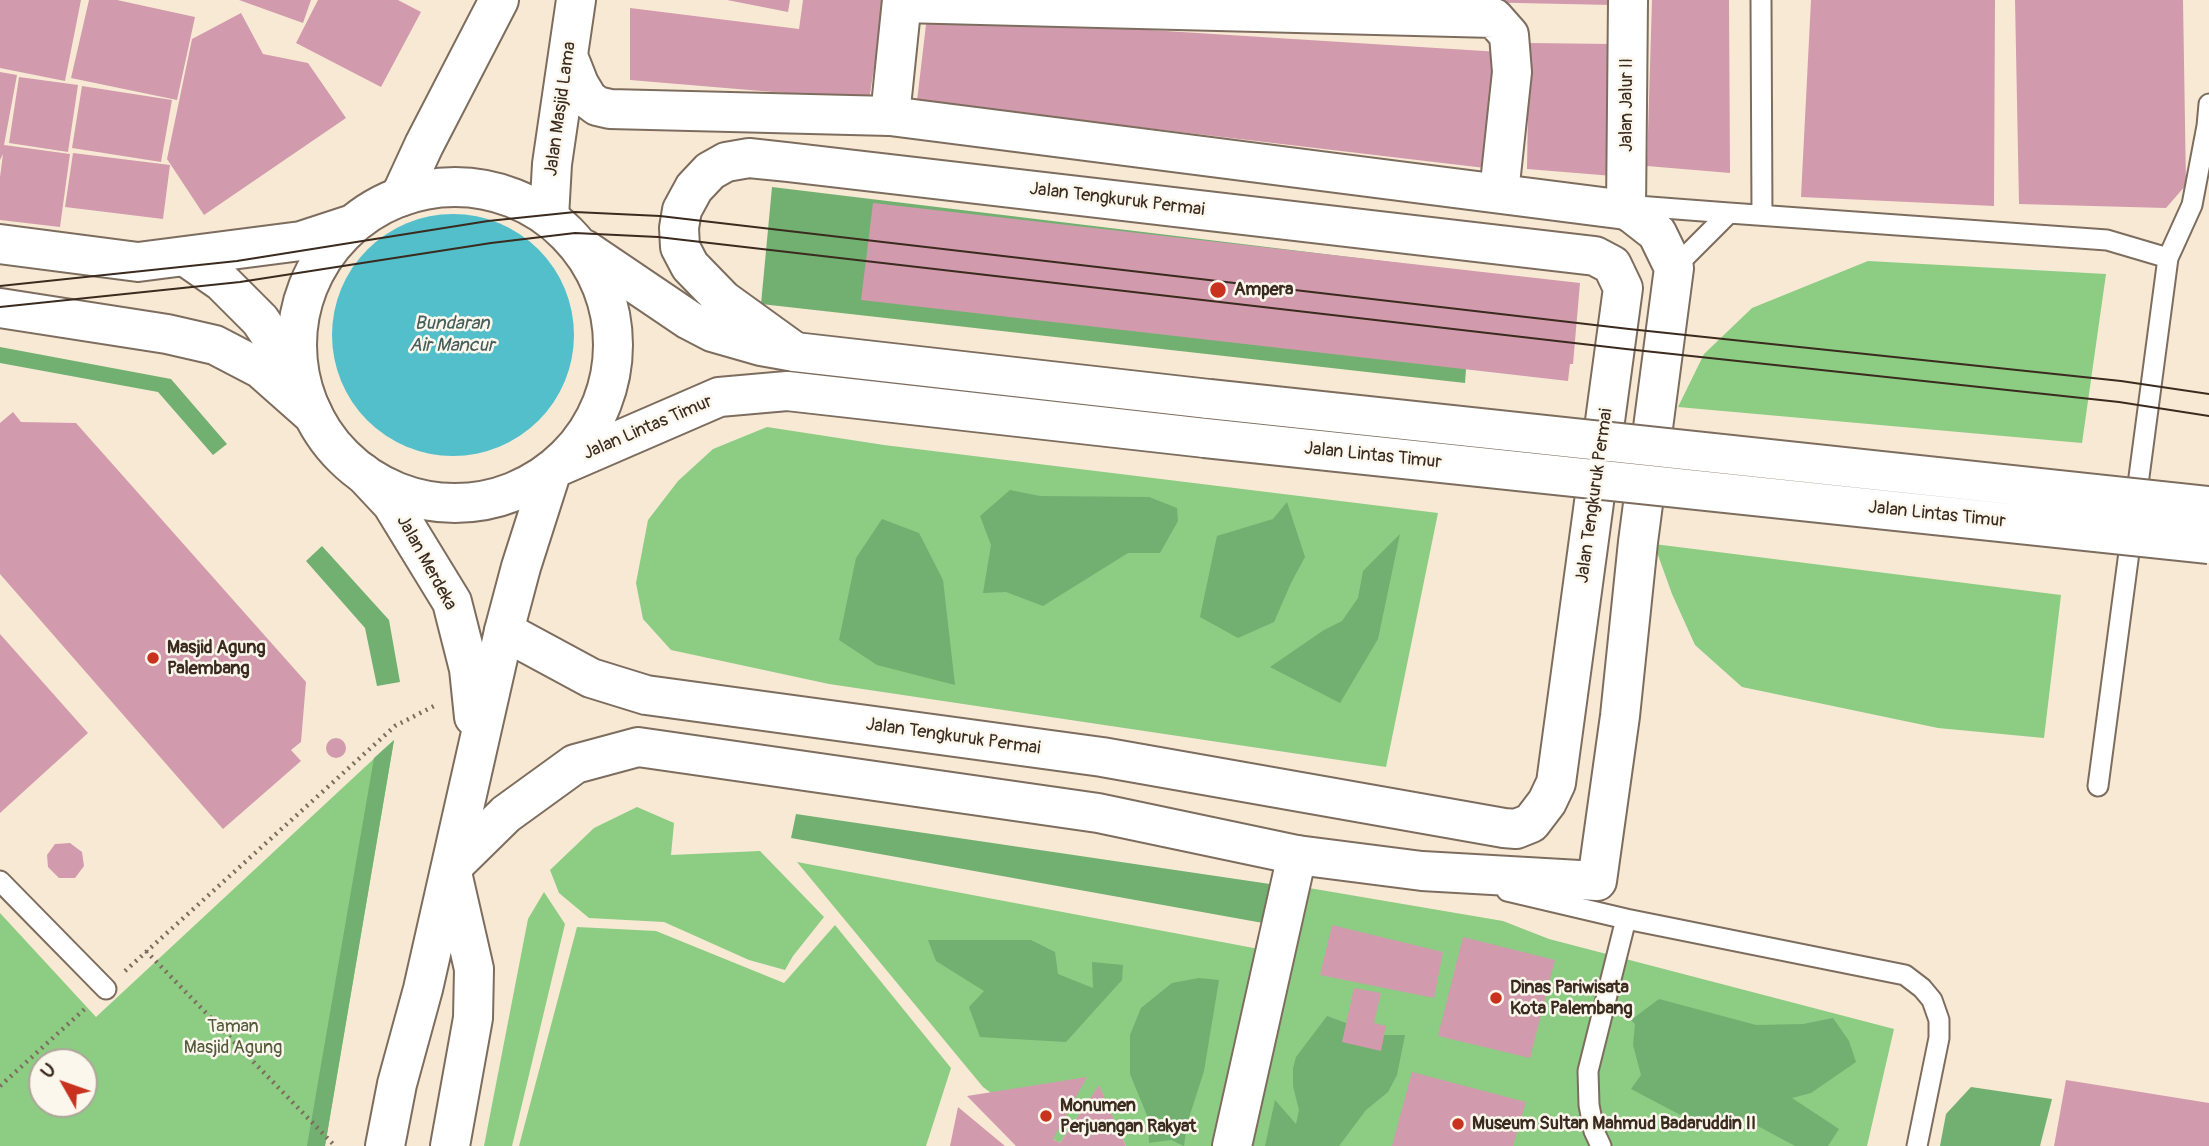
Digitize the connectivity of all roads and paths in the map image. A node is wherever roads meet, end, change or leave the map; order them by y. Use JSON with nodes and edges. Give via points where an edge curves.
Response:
{"nodes":[{"id":1,"x":499,"y":0,"type":"edge"},
{"id":2,"x":576,"y":0,"type":"edge"},
{"id":3,"x":1628,"y":0,"type":"edge"},
{"id":4,"x":1761,"y":0,"type":"edge"},
{"id":5,"x":902,"y":2,"type":"edge"},
{"id":6,"x":568,"y":56,"type":"junction"},
{"id":7,"x":2209,"y":104,"type":"edge"},
{"id":8,"x":733,"y":112,"type":"junction"},
{"id":9,"x":890,"y":116,"type":"junction"},
{"id":10,"x":726,"y":162,"type":"junction"},
{"id":11,"x":1499,"y":193,"type":"junction"},
{"id":12,"x":400,"y":197,"type":"junction"},
{"id":13,"x":1626,"y":210,"type":"junction"},
{"id":14,"x":1729,"y":212,"type":"junction"},
{"id":15,"x":1762,"y":215,"type":"junction"},
{"id":16,"x":549,"y":217,"type":"junction"},
{"id":17,"x":356,"y":223,"type":"junction"},
{"id":18,"x":0,"y":244,"type":"edge"},
{"id":19,"x":579,"y":246,"type":"junction"},
{"id":20,"x":186,"y":257,"type":"junction"},
{"id":21,"x":2168,"y":257,"type":"junction"},
{"id":22,"x":1674,"y":268,"type":"junction"},
{"id":23,"x":0,"y":309,"type":"edge"},
{"id":24,"x":794,"y":352,"type":"junction"},
{"id":25,"x":314,"y":416,"type":"junction"},
{"id":26,"x":552,"y":470,"type":"junction"},
{"id":27,"x":363,"y":473,"type":"junction"},
{"id":28,"x":2209,"y":506,"type":"edge"},
{"id":29,"x":2209,"y":544,"type":"edge"},
{"id":30,"x":504,"y":631,"type":"junction"},
{"id":31,"x":472,"y":699,"type":"junction"},
{"id":32,"x":478,"y":747,"type":"junction"},
{"id":33,"x":1102,"y":757,"type":"junction"},
{"id":34,"x":2098,"y":786,"type":"dead end"},
{"id":35,"x":1097,"y":813,"type":"junction"},
{"id":36,"x":1297,"y":855,"type":"junction"},
{"id":37,"x":451,"y":868,"type":"junction"},
{"id":38,"x":1422,"y":871,"type":"junction"},
{"id":39,"x":0,"y":881,"type":"edge"},
{"id":40,"x":1626,"y":919,"type":"junction"},
{"id":41,"x":146,"y":951,"type":"junction"},
{"id":42,"x":106,"y":989,"type":"junction"},
{"id":43,"x":0,"y":1086,"type":"edge"},
{"id":44,"x":335,"y":1146,"type":"edge"},
{"id":45,"x":385,"y":1146,"type":"edge"},
{"id":46,"x":450,"y":1146,"type":"edge"},
{"id":47,"x":1232,"y":1146,"type":"edge"},
{"id":48,"x":1601,"y":1146,"type":"edge"},
{"id":49,"x":1917,"y":1146,"type":"edge"}],
"edges":[{"from":1,"to":12,"type":"main road"},
{"from":2,"to":6,"type":"main road","name":"Jalan Masjid Lama"},
{"from":3,"to":13,"type":"main road","name":"Jalan Jalur II"},
{"from":4,"to":15,"type":"lane"},
{"from":5,"to":9,"type":"main road"},
{"from":5,"to":11,"type":"main road","via":[[1494,18],[1509,35],[1512,72]]},
{"from":6,"to":8,"type":"main road","via":[[579,84],[597,107]]},
{"from":6,"to":16,"type":"main road","name":"Jalan Masjid Lama"},
{"from":7,"to":21,"type":"lane","via":[[2192,205]]},
{"from":8,"to":9,"type":"main road"},
{"from":8,"to":10,"type":"main road"},
{"from":9,"to":11,"type":"main road"},
{"from":10,"to":24,"type":"main road","via":[[694,188],[682,210],[680,247],[690,266],[723,300]]},
{"from":10,"to":33,"type":"main road","name":"Jalan Tengkuruk Permai","via":[[749,158],[787,162],[1554,251],[1595,256],[1612,265],[1623,288],[1556,783],[1531,823],[1504,828]]},
{"from":11,"to":13,"type":"main road"},
{"from":12,"to":16,"type":"main road","via":[[426,187],[465,187],[503,194]]},
{"from":12,"to":17,"type":"main road"},
{"from":13,"to":14,"type":"lane","via":[[1637,206]]},
{"from":13,"to":22,"type":"main road","via":[[1657,233]]},
{"from":14,"to":15,"type":"lane"},
{"from":14,"to":22,"type":"lane"},
{"from":15,"to":21,"type":"lane","via":[[2107,240]]},
{"from":16,"to":19,"type":"main road"},
{"from":17,"to":20,"type":"main road","via":[[301,241]]},
{"from":17,"to":25,"type":"main road","via":[[326,254],[301,312],[297,355]]},
{"from":18,"to":20,"type":"main road","via":[[138,262]]},
{"from":19,"to":24,"type":"main road","via":[[712,332]]},
{"from":19,"to":26,"type":"main road","via":[[600,282],[612,321],[612,363],[602,404],[581,440]]},
{"from":20,"to":25,"type":"main road","via":[[222,282],[260,320]]},
{"from":21,"to":34,"type":"lane"},
{"from":22,"to":38,"type":"main road","via":[[1597,881]]},
{"from":23,"to":25,"type":"main road","via":[[215,345],[261,369]]},
{"from":24,"to":28,"type":"main road","bridge":true},
{"from":25,"to":27,"type":"main road","via":[[327,438]]},
{"from":26,"to":27,"type":"main road","via":[[531,484],[482,502],[408,496]]},
{"from":26,"to":29,"type":"main road","name":"Jalan Lintas Timur","bridge":true,"via":[[719,397],[787,391]]},
{"from":26,"to":30,"type":"main road","name":"Jalan Merdeka"},
{"from":27,"to":31,"type":"main road","name":"Jalan Merdeka","via":[[392,504],[452,602]]},
{"from":30,"to":32,"type":"main road","name":"Jalan Merdeka"},
{"from":30,"to":33,"type":"main road","name":"Jalan Tengkuruk Permai","via":[[591,678],[646,695]]},
{"from":31,"to":32,"type":"main road","name":"Jalan Merdeka"},
{"from":31,"to":41,"type":"path","via":[[443,701],[395,726]]},
{"from":32,"to":37,"type":"main road","name":"Jalan Merdeka"},
{"from":33,"to":35,"type":"main road"},
{"from":35,"to":36,"type":"main road"},
{"from":35,"to":37,"type":"main road","via":[[638,747],[575,764],[506,814]]},
{"from":36,"to":38,"type":"main road"},
{"from":36,"to":47,"type":"main road"},
{"from":37,"to":45,"type":"main road","name":"Jalan Merdeka"},
{"from":37,"to":46,"type":"main road","name":"Jalan Merdeka","via":[[474,969],[473,1018]]},
{"from":38,"to":40,"type":"lane"},
{"from":39,"to":42,"type":"lane"},
{"from":40,"to":48,"type":"lane","via":[[1588,1071],[1591,1118]]},
{"from":40,"to":49,"type":"lane","via":[[1905,975],[1922,988],[1933,1000],[1939,1038]]},
{"from":41,"to":42,"type":"path"},
{"from":41,"to":44,"type":"path"},
{"from":42,"to":43,"type":"path"}]}
